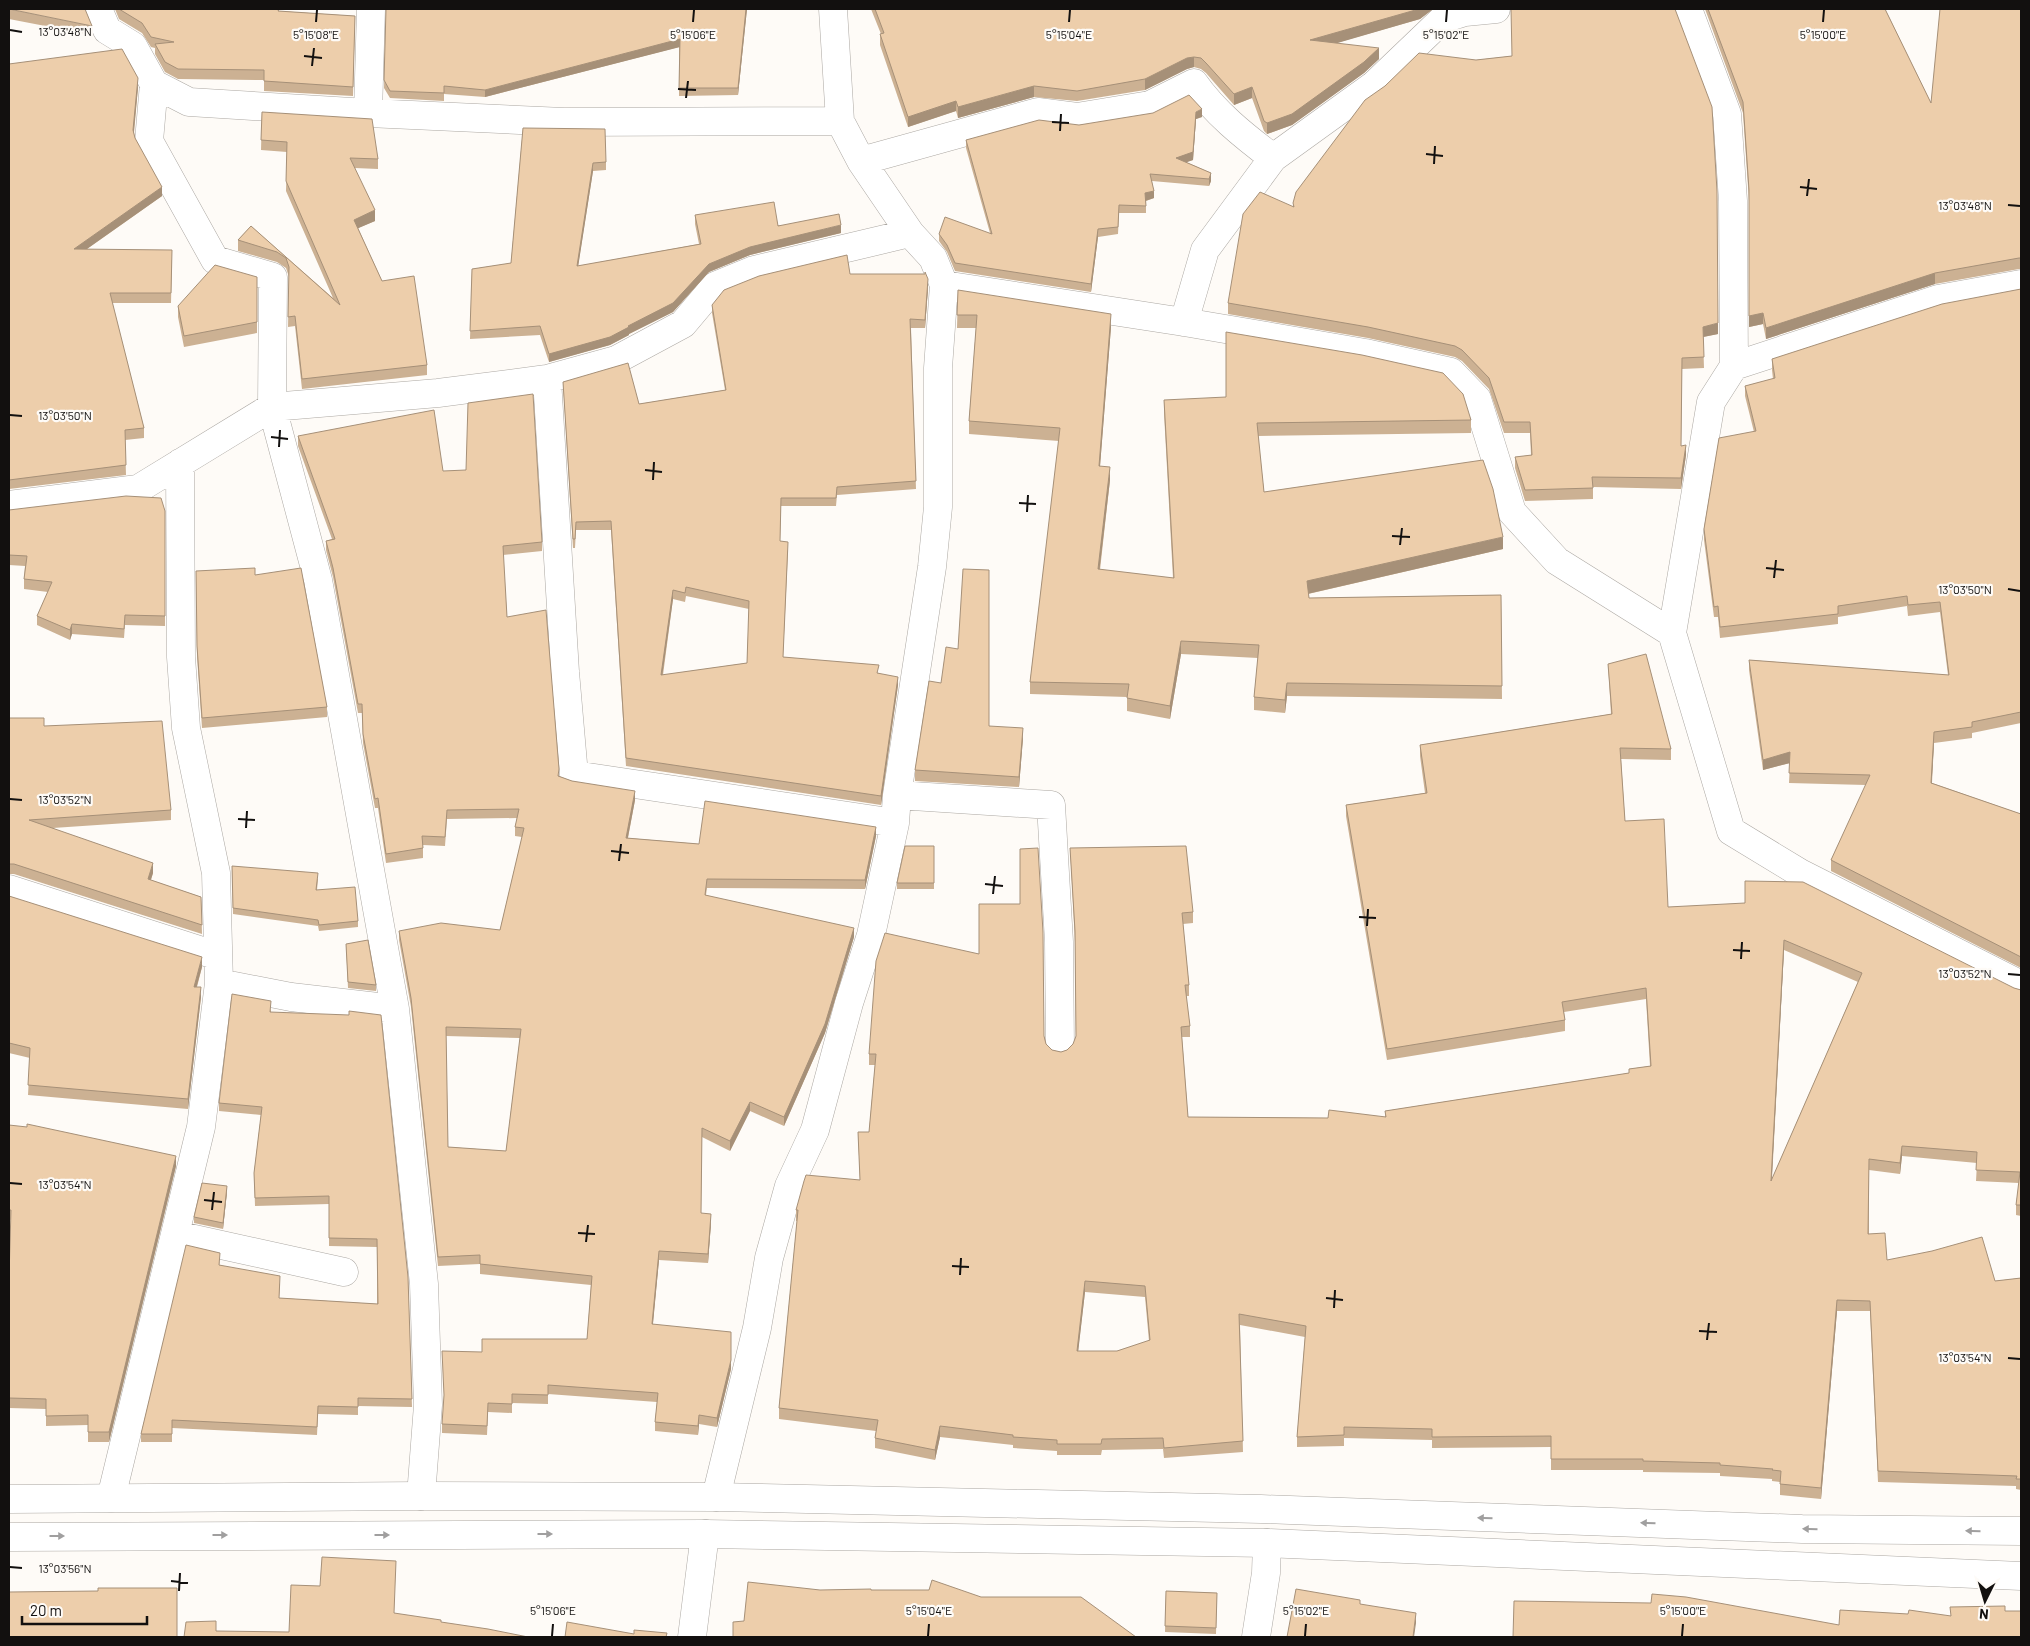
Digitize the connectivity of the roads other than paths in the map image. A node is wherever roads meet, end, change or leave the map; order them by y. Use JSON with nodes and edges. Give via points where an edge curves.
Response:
{"nodes":[{"id":1,"x":98,"y":9,"type":"edge"},
{"id":2,"x":371,"y":9,"type":"edge"},
{"id":3,"x":833,"y":9,"type":"edge"},
{"id":4,"x":1496,"y":9,"type":"edge"},
{"id":5,"x":1688,"y":9,"type":"edge"},
{"id":6,"x":154,"y":84,"type":"junction"},
{"id":7,"x":368,"y":113,"type":"junction"},
{"id":8,"x":840,"y":122,"type":"junction"},
{"id":9,"x":1272,"y":158,"type":"junction"},
{"id":10,"x":861,"y":161,"type":"junction"},
{"id":11,"x":910,"y":233,"type":"junction"},
{"id":12,"x":2021,"y":284,"type":"edge"},
{"id":13,"x":944,"y":285,"type":"junction"},
{"id":14,"x":1184,"y":322,"type":"junction"},
{"id":15,"x":1734,"y":366,"type":"junction"},
{"id":16,"x":547,"y":379,"type":"junction"},
{"id":17,"x":272,"y":406,"type":"junction"},
{"id":18,"x":180,"y":463,"type":"junction"},
{"id":19,"x":9,"y":505,"type":"edge"},
{"id":20,"x":1672,"y":633,"type":"junction"},
{"id":21,"x":897,"y":794,"type":"junction"},
{"id":22,"x":895,"y":823,"type":"junction"},
{"id":23,"x":9,"y":889,"type":"edge"},
{"id":24,"x":218,"y":956,"type":"junction"},
{"id":25,"x":219,"y":983,"type":"junction"},
{"id":26,"x":2021,"y":985,"type":"edge"},
{"id":27,"x":395,"y":1009,"type":"junction"},
{"id":28,"x":1060,"y":1047,"type":"dead end"},
{"id":29,"x":176,"y":1235,"type":"junction"},
{"id":30,"x":344,"y":1272,"type":"dead end"},
{"id":31,"x":421,"y":1496,"type":"junction"},
{"id":32,"x":716,"y":1497,"type":"junction"},
{"id":33,"x":111,"y":1498,"type":"junction"},
{"id":34,"x":9,"y":1499,"type":"edge"},
{"id":35,"x":2021,"y":1531,"type":"edge"},
{"id":36,"x":705,"y":1534,"type":"junction"},
{"id":37,"x":9,"y":1537,"type":"edge"},
{"id":38,"x":1267,"y":1543,"type":"junction"},
{"id":39,"x":2021,"y":1576,"type":"edge"},
{"id":40,"x":692,"y":1637,"type":"edge"},
{"id":41,"x":1256,"y":1637,"type":"edge"}],
"edges":[{"from":1,"to":6,"type":"street","via":[[107,30],[133,46]]},
{"from":2,"to":7,"type":"street"},
{"from":3,"to":8,"type":"street"},
{"from":4,"to":9,"type":"street","via":[[1465,12],[1443,19],[1374,85]]},
{"from":5,"to":15,"type":"street","via":[[1727,114],[1733,201]]},
{"from":6,"to":7,"type":"street","via":[[189,102]]},
{"from":6,"to":17,"type":"street","via":[[149,141],[215,260],[273,277]]},
{"from":7,"to":8,"type":"street","via":[[564,122]]},
{"from":8,"to":10,"type":"street"},
{"from":9,"to":10,"type":"street","via":[[1206,100],[1194,83],[1150,105],[1077,117],[1038,112]]},
{"from":9,"to":14,"type":"street","via":[[1205,250]]},
{"from":10,"to":11,"type":"street"},
{"from":11,"to":13,"type":"street","via":[[933,258]]},
{"from":11,"to":16,"type":"street","via":[[754,270],[715,286],[683,324],[616,360]]},
{"from":12,"to":15,"type":"street","via":[[1938,298]]},
{"from":13,"to":14,"type":"street"},
{"from":13,"to":21,"type":"street","via":[[938,368],[938,507],[932,567]]},
{"from":14,"to":20,"type":"street","via":[[1365,353],[1451,372],[1476,399],[1512,512],[1557,561]]},
{"from":15,"to":20,"type":"street","via":[[1711,402]]},
{"from":16,"to":17,"type":"street","via":[[438,393]]},
{"from":16,"to":22,"type":"street","via":[[574,775]]},
{"from":17,"to":18,"type":"street"},
{"from":17,"to":27,"type":"street","via":[[318,580]]},
{"from":18,"to":19,"type":"street","via":[[138,489]]},
{"from":18,"to":24,"type":"street","via":[[181,657],[186,728],[216,873]]},
{"from":20,"to":26,"type":"street","via":[[1731,831],[1800,873]]},
{"from":21,"to":22,"type":"street"},
{"from":21,"to":28,"type":"street","via":[[1050,804],[1059,942]]},
{"from":22,"to":32,"type":"street","via":[[871,935],[815,1130],[789,1186],[769,1258],[757,1328]]},
{"from":23,"to":24,"type":"street"},
{"from":24,"to":25,"type":"street"},
{"from":25,"to":27,"type":"street","via":[[291,997]]},
{"from":25,"to":29,"type":"street","via":[[201,1126]]},
{"from":27,"to":31,"type":"street","via":[[424,1284],[428,1405]]},
{"from":29,"to":30,"type":"street"},
{"from":29,"to":33,"type":"street"},
{"from":31,"to":32,"type":"street"},
{"from":31,"to":33,"type":"street"},
{"from":35,"to":32,"type":"street","one_way":true,"via":[[1802,1529],[1261,1509]]},
{"from":33,"to":34,"type":"street"},
{"from":37,"to":36,"type":"street","one_way":true},
{"from":36,"to":38,"type":"street"},
{"from":36,"to":40,"type":"street"},
{"from":38,"to":39,"type":"street"},
{"from":38,"to":41,"type":"street"}]}
